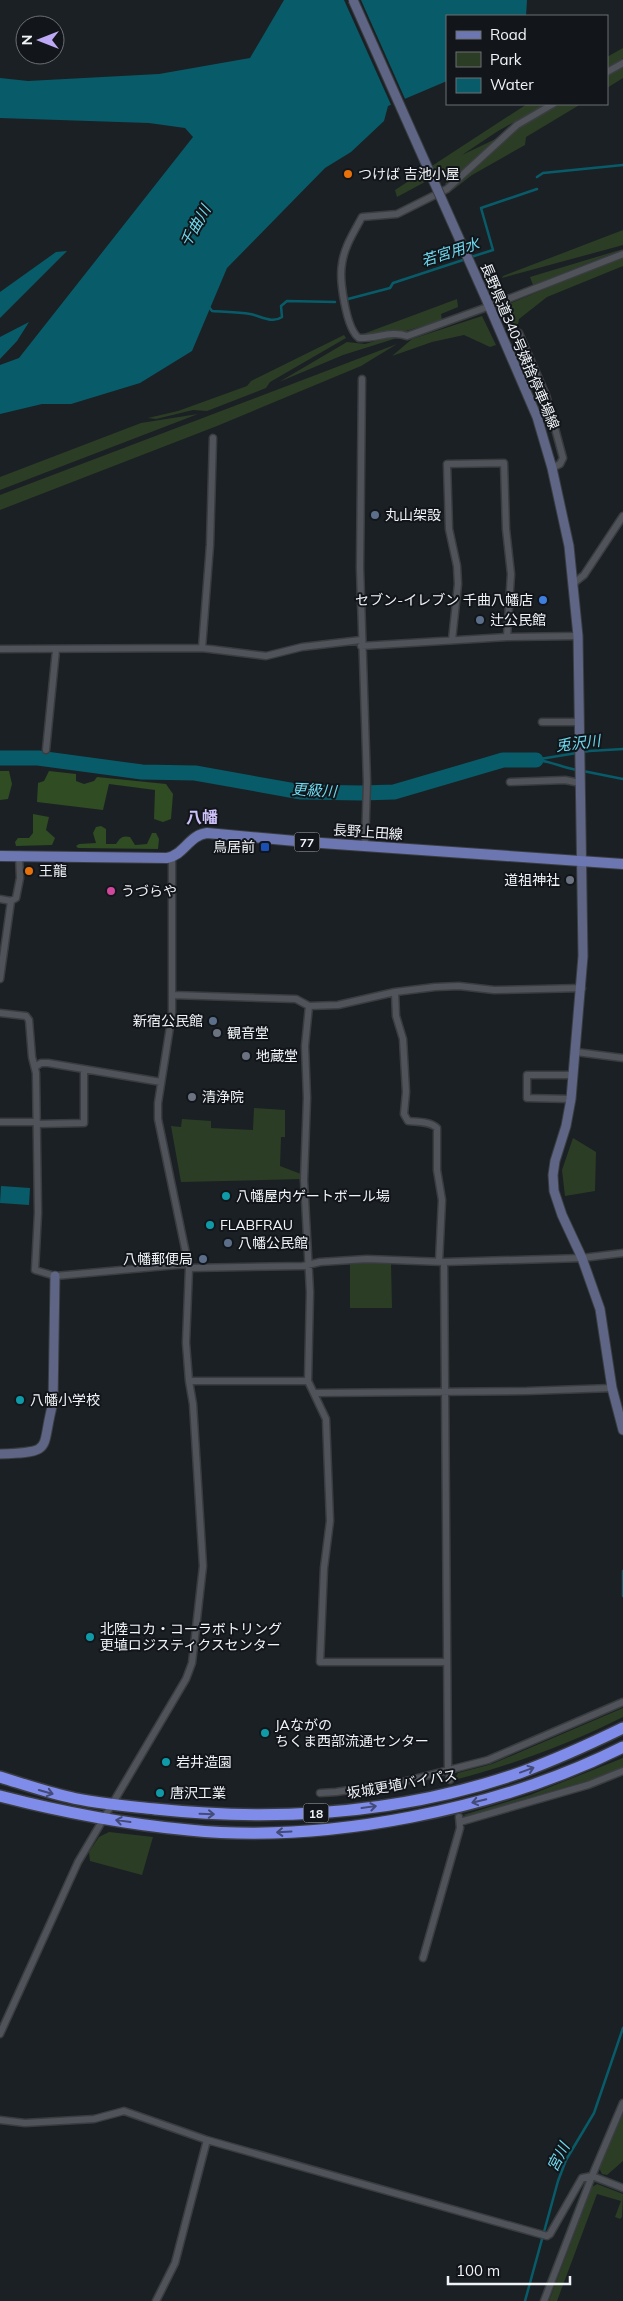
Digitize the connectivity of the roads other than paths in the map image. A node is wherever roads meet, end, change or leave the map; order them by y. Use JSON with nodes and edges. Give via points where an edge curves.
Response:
{"nodes":[{"id":1,"x":353,"y":0,"type":"edge"},
{"id":2,"x":623,"y":63,"type":"edge"},
{"id":3,"x":608,"y":71,"type":"edge"},
{"id":4,"x":551,"y":105,"type":"edge"},
{"id":5,"x":623,"y":254,"type":"edge"},
{"id":6,"x":489,"y":304,"type":"junction"},
{"id":7,"x":519,"y":333,"type":"dead end"},
{"id":8,"x":362,"y":379,"type":"dead end"},
{"id":9,"x":213,"y":438,"type":"dead end"},
{"id":10,"x":552,"y":468,"type":"junction"},
{"id":11,"x":623,"y":516,"type":"edge"},
{"id":12,"x":574,"y":583,"type":"junction"},
{"id":13,"x":578,"y":636,"type":"junction"},
{"id":14,"x":508,"y":637,"type":"junction"},
{"id":15,"x":452,"y":640,"type":"junction"},
{"id":16,"x":361,"y":643,"type":"junction"},
{"id":17,"x":202,"y":648,"type":"junction"},
{"id":18,"x":0,"y":649,"type":"edge"},
{"id":19,"x":56,"y":650,"type":"junction"},
{"id":20,"x":542,"y":722,"type":"dead end"},
{"id":21,"x":579,"y":722,"type":"junction"},
{"id":22,"x":46,"y":750,"type":"dead end"},
{"id":23,"x":580,"y":781,"type":"junction"},
{"id":24,"x":510,"y":782,"type":"dead end"},
{"id":25,"x":365,"y":846,"type":"junction"},
{"id":26,"x":19,"y":855,"type":"junction"},
{"id":27,"x":0,"y":856,"type":"edge"},
{"id":28,"x":172,"y":857,"type":"junction"},
{"id":29,"x":582,"y":860,"type":"junction"},
{"id":30,"x":623,"y":864,"type":"edge"},
{"id":31,"x":0,"y":899,"type":"edge"},
{"id":32,"x":11,"y":901,"type":"junction"},
{"id":33,"x":0,"y":979,"type":"edge"},
{"id":34,"x":582,"y":988,"type":"junction"},
{"id":35,"x":395,"y":992,"type":"junction"},
{"id":36,"x":173,"y":995,"type":"junction"},
{"id":37,"x":309,"y":1006,"type":"junction"},
{"id":38,"x":0,"y":1013,"type":"edge"},
{"id":39,"x":576,"y":1052,"type":"junction"},
{"id":40,"x":623,"y":1058,"type":"edge"},
{"id":41,"x":35,"y":1067,"type":"junction"},
{"id":42,"x":84,"y":1070,"type":"junction"},
{"id":43,"x":573,"y":1075,"type":"junction"},
{"id":44,"x":161,"y":1082,"type":"junction"},
{"id":45,"x":570,"y":1099,"type":"junction"},
{"id":46,"x":0,"y":1122,"type":"edge"},
{"id":47,"x":37,"y":1123,"type":"junction"},
{"id":48,"x":623,"y":1253,"type":"edge"},
{"id":49,"x":582,"y":1258,"type":"junction"},
{"id":50,"x":442,"y":1262,"type":"junction"},
{"id":51,"x":308,"y":1264,"type":"junction"},
{"id":52,"x":189,"y":1266,"type":"junction"},
{"id":53,"x":55,"y":1276,"type":"junction"},
{"id":54,"x":189,"y":1381,"type":"junction"},
{"id":55,"x":308,"y":1381,"type":"junction"},
{"id":56,"x":612,"y":1388,"type":"junction"},
{"id":57,"x":446,"y":1392,"type":"junction"},
{"id":58,"x":314,"y":1393,"type":"junction"},
{"id":59,"x":623,"y":1430,"type":"edge"},
{"id":60,"x":0,"y":1454,"type":"edge"},
{"id":61,"x":447,"y":1662,"type":"junction"},
{"id":62,"x":623,"y":1702,"type":"edge"},
{"id":63,"x":623,"y":1728,"type":"edge"},
{"id":64,"x":623,"y":1747,"type":"edge"},
{"id":65,"x":448,"y":1769,"type":"junction"},
{"id":66,"x":623,"y":1771,"type":"edge"},
{"id":67,"x":0,"y":1777,"type":"edge"},
{"id":68,"x":450,"y":1780,"type":"dead end"},
{"id":69,"x":320,"y":1792,"type":"dead end"},
{"id":70,"x":0,"y":1796,"type":"edge"},
{"id":71,"x":112,"y":1805,"type":"junction"},
{"id":72,"x":103,"y":1818,"type":"junction"},
{"id":73,"x":424,"y":1958,"type":"dead end"},
{"id":74,"x":0,"y":2034,"type":"edge"},
{"id":75,"x":623,"y":2102,"type":"edge"},
{"id":76,"x":0,"y":2120,"type":"edge"},
{"id":77,"x":207,"y":2140,"type":"junction"},
{"id":78,"x":592,"y":2176,"type":"junction"},
{"id":79,"x":623,"y":2188,"type":"edge"},
{"id":80,"x":156,"y":2301,"type":"edge"},
{"id":81,"x":544,"y":2301,"type":"edge"}],
"edges":[{"from":1,"to":6,"type":"main road","name":"長野県道340号姨捨停車場線","bridge":true},
{"from":2,"to":3,"type":"street"},
{"from":4,"to":6,"type":"street","via":[[517,125],[447,189],[397,214],[362,217],[346,249],[341,277],[351,330],[359,338],[394,333],[407,336]]},
{"from":5,"to":6,"type":"street"},
{"from":6,"to":10,"type":"main road","name":"長野県道340号姨捨停車場線","via":[[537,417]]},
{"from":7,"to":10,"type":"street","via":[[546,395],[563,458]]},
{"from":8,"to":16,"type":"street"},
{"from":9,"to":17,"type":"street","via":[[210,544]]},
{"from":10,"to":12,"type":"main road","name":"長野県道340号姨捨停車場線"},
{"from":11,"to":12,"type":"street","via":[[584,575]]},
{"from":12,"to":13,"type":"main road","name":"長野県道340号姨捨停車場線"},
{"from":13,"to":14,"type":"street"},
{"from":13,"to":21,"type":"main road","name":"長野県道340号姨捨停車場線"},
{"from":14,"to":15,"type":"street"},
{"from":14,"to":15,"type":"street","via":[[511,574],[504,463],[447,464],[449,529],[458,584]]},
{"from":15,"to":16,"type":"street"},
{"from":16,"to":17,"type":"street","via":[[302,647],[266,656]]},
{"from":16,"to":25,"type":"street","via":[[367,786]]},
{"from":17,"to":19,"type":"street"},
{"from":18,"to":19,"type":"street"},
{"from":19,"to":22,"type":"street"},
{"from":20,"to":21,"type":"street"},
{"from":21,"to":23,"type":"main road","name":"長野県道340号姨捨停車場線"},
{"from":23,"to":24,"type":"street"},
{"from":23,"to":29,"type":"main road","name":"長野県道340号姨捨停車場線"},
{"from":25,"to":28,"type":"main road","name":"長野上田線","number":"77","via":[[207,833],[196,836]]},
{"from":25,"to":29,"type":"main road","name":"長野上田線","number":"77"},
{"from":26,"to":27,"type":"main road"},
{"from":26,"to":28,"type":"main road"},
{"from":26,"to":32,"type":"street","via":[[20,878],[16,898]]},
{"from":28,"to":36,"type":"street"},
{"from":29,"to":30,"type":"main road","name":"長野上田線","number":"77"},
{"from":29,"to":34,"type":"main road","name":"長野県道340号姨捨停車場線"},
{"from":31,"to":32,"type":"street"},
{"from":32,"to":33,"type":"street"},
{"from":34,"to":35,"type":"street","via":[[494,990],[451,987]]},
{"from":34,"to":39,"type":"main road","name":"長野県道340号姨捨停車場線"},
{"from":35,"to":37,"type":"street","via":[[338,1005]]},
{"from":35,"to":50,"type":"street","via":[[396,1016],[403,1039],[404,1114],[408,1121],[427,1123],[437,1128]]},
{"from":36,"to":37,"type":"street","via":[[296,999]]},
{"from":36,"to":44,"type":"street"},
{"from":37,"to":51,"type":"street","via":[[305,1046],[304,1180]]},
{"from":38,"to":41,"type":"street","via":[[26,1016],[29,1020]]},
{"from":39,"to":40,"type":"street"},
{"from":39,"to":43,"type":"main road","name":"長野県道340号姨捨停車場線"},
{"from":41,"to":42,"type":"street","via":[[48,1063]]},
{"from":41,"to":47,"type":"street"},
{"from":42,"to":44,"type":"street"},
{"from":42,"to":47,"type":"street","via":[[84,1123]]},
{"from":43,"to":45,"type":"main road","name":"長野県道340号姨捨停車場線"},
{"from":43,"to":45,"type":"street","via":[[527,1075],[527,1098]]},
{"from":44,"to":52,"type":"street","via":[[158,1120]]},
{"from":45,"to":49,"type":"main road","name":"長野県道340号姨捨停車場線","via":[[552,1175],[562,1215]]},
{"from":46,"to":47,"type":"street"},
{"from":47,"to":53,"type":"street","via":[[35,1270]]},
{"from":48,"to":49,"type":"street"},
{"from":49,"to":50,"type":"street"},
{"from":49,"to":56,"type":"main road","name":"長野県道340号姨捨停車場線","via":[[600,1309]]},
{"from":50,"to":51,"type":"street","via":[[391,1259]]},
{"from":50,"to":57,"type":"street"},
{"from":51,"to":52,"type":"street"},
{"from":51,"to":55,"type":"street"},
{"from":52,"to":53,"type":"street"},
{"from":52,"to":54,"type":"street","via":[[186,1343]]},
{"from":53,"to":60,"type":"main road","via":[[53,1402],[46,1443],[42,1449],[27,1454]]},
{"from":54,"to":55,"type":"street"},
{"from":54,"to":71,"type":"street","via":[[203,1542],[192,1663]]},
{"from":55,"to":58,"type":"street"},
{"from":56,"to":57,"type":"street"},
{"from":56,"to":59,"type":"main road","name":"長野県道340号姨捨停車場線"},
{"from":57,"to":58,"type":"street"},
{"from":57,"to":61,"type":"street"},
{"from":58,"to":61,"type":"street","via":[[326,1419],[330,1521],[324,1568],[320,1662]]},
{"from":61,"to":65,"type":"street"},
{"from":62,"to":65,"type":"street","via":[[488,1760]]},
{"from":71,"to":63,"type":"highway","name":"坂城更埴バイパス","number":"18","one_way":true,"via":[[256,1816],[373,1807],[450,1792],[522,1772]]},
{"from":64,"to":72,"type":"highway","number":"18","one_way":true,"via":[[527,1786],[404,1819],[328,1828],[233,1832],[190,1831]]},
{"from":65,"to":68,"type":"street"},
{"from":65,"to":69,"type":"street","via":[[402,1782]]},
{"from":66,"to":73,"type":"street","via":[[588,1785],[460,1820]]},
{"from":67,"to":71,"type":"highway","name":"坂城更埴バイパス","number":"18","one_way":true,"via":[[48,1793]]},
{"from":70,"to":72,"type":"highway","number":"18"},
{"from":71,"to":72,"type":"street"},
{"from":72,"to":74,"type":"street","via":[[78,1862]]},
{"from":75,"to":78,"type":"street"},
{"from":76,"to":77,"type":"street","via":[[25,2123],[94,2119],[124,2110]]},
{"from":77,"to":78,"type":"street","via":[[547,2236],[582,2178]]},
{"from":77,"to":80,"type":"street","via":[[175,2263]]},
{"from":78,"to":79,"type":"street"},
{"from":78,"to":81,"type":"street"}]}
